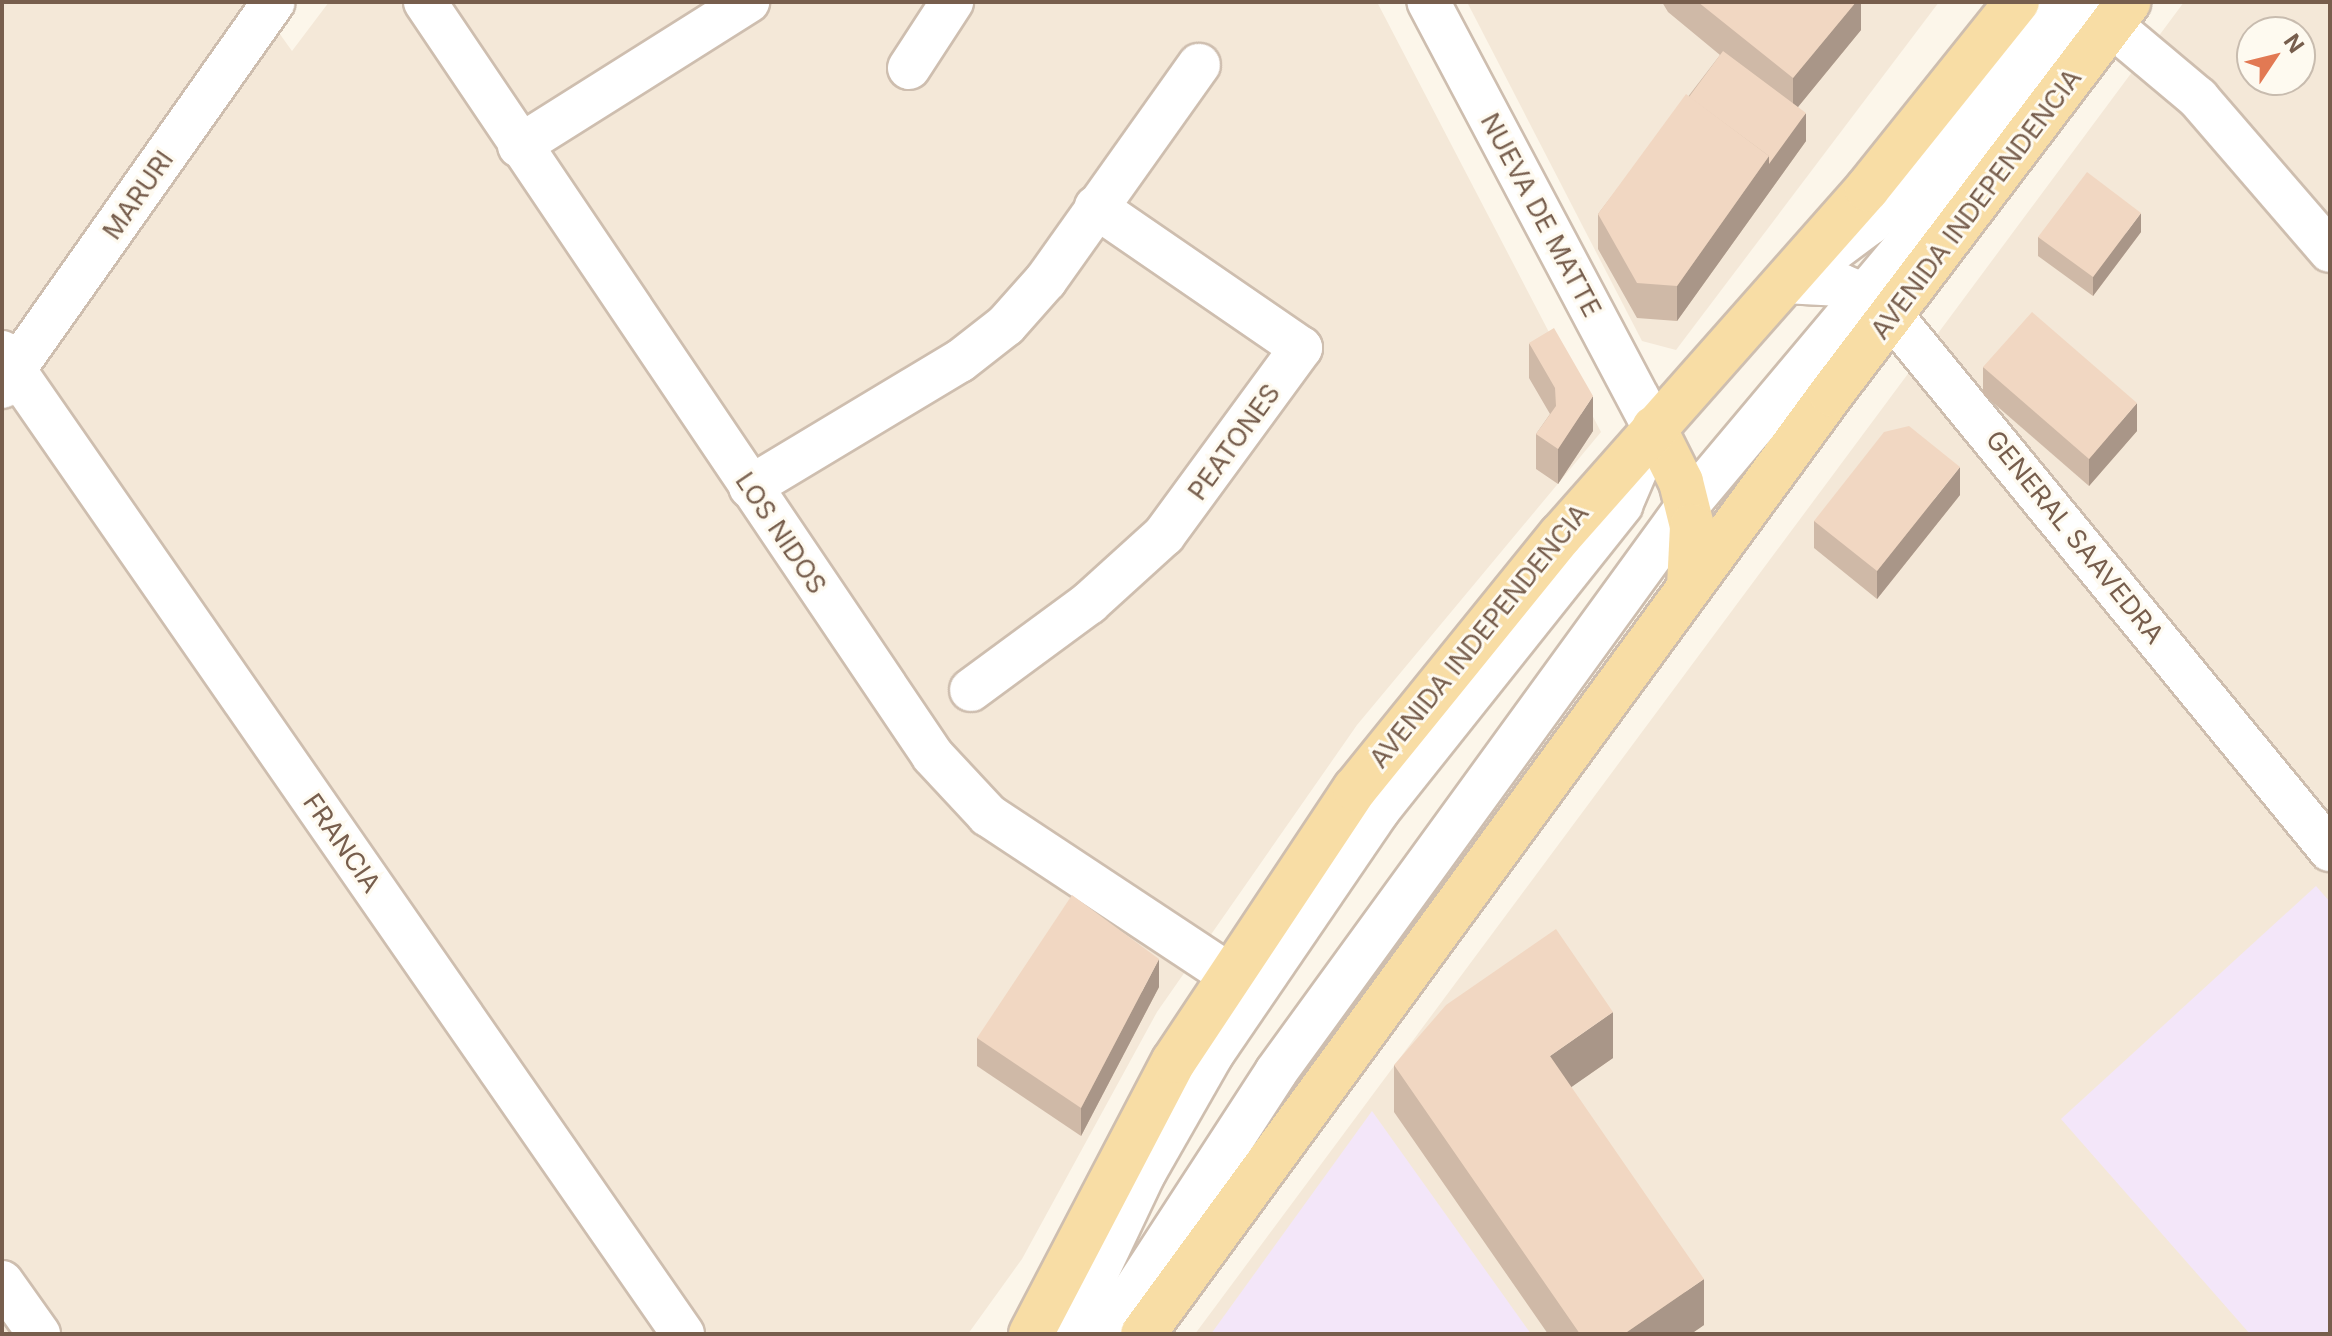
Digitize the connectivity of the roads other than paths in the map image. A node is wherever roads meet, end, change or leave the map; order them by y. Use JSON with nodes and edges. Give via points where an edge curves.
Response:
{"nodes":[{"id":1,"x":274,"y":2,"type":"edge"},
{"id":2,"x":425,"y":2,"type":"edge"},
{"id":3,"x":748,"y":2,"type":"edge"},
{"id":4,"x":952,"y":2,"type":"edge"},
{"id":5,"x":1428,"y":2,"type":"edge"},
{"id":6,"x":2017,"y":2,"type":"edge"},
{"id":7,"x":2052,"y":2,"type":"edge"},
{"id":8,"x":2110,"y":10,"type":"edge"},
{"id":9,"x":1199,"y":65,"type":"dead end"},
{"id":10,"x":909,"y":68,"type":"dead end"},
{"id":11,"x":519,"y":146,"type":"junction"},
{"id":12,"x":1096,"y":207,"type":"junction"},
{"id":13,"x":2330,"y":251,"type":"edge"},
{"id":14,"x":1785,"y":282,"type":"junction"},
{"id":15,"x":1879,"y":306,"type":"junction"},
{"id":16,"x":6,"y":370,"type":"edge"},
{"id":17,"x":1654,"y":428,"type":"junction"},
{"id":18,"x":750,"y":487,"type":"junction"},
{"id":19,"x":1688,"y":505,"type":"junction"},
{"id":20,"x":1689,"y":587,"type":"junction"},
{"id":21,"x":971,"y":690,"type":"dead end"},
{"id":22,"x":2330,"y":850,"type":"edge"},
{"id":23,"x":1228,"y":974,"type":"junction"},
{"id":24,"x":1339,"y":1064,"type":"junction"},
{"id":25,"x":2,"y":1282,"type":"edge"},
{"id":26,"x":1139,"y":1285,"type":"junction"},
{"id":27,"x":39,"y":1334,"type":"edge"},
{"id":28,"x":683,"y":1334,"type":"edge"},
{"id":29,"x":1031,"y":1334,"type":"edge"},
{"id":30,"x":1068,"y":1334,"type":"edge"},
{"id":31,"x":1106,"y":1334,"type":"edge"},
{"id":32,"x":1143,"y":1334,"type":"edge"}],
"edges":[{"from":1,"to":16,"type":"street","name":"MARURI"},
{"from":2,"to":11,"type":"street","name":"LOS NIDOS"},
{"from":3,"to":11,"type":"street"},
{"from":4,"to":10,"type":"street"},
{"from":5,"to":17,"type":"street","name":"NUEVA DE MATTE"},
{"from":6,"to":14,"type":"main road","name":"AVENIDA INDEPENDENCIA","via":[[1940,103]]},
{"from":7,"to":14,"type":"street","via":[[1905,186],[1844,245]]},
{"from":8,"to":13,"type":"street","via":[[2198,98]]},
{"from":8,"to":15,"type":"main road","name":"AVENIDA INDEPENDENCIA"},
{"from":9,"to":12,"type":"street"},
{"from":11,"to":18,"type":"street","name":"LOS NIDOS"},
{"from":12,"to":18,"type":"street","via":[[1046,280],[987,342]]},
{"from":12,"to":21,"type":"street","name":"PEATONES","via":[[1301,348],[1164,535],[1089,603]]},
{"from":14,"to":15,"type":"street","via":[[1823,281]]},
{"from":14,"to":17,"type":"main road","name":"AVENIDA INDEPENDENCIA"},
{"from":15,"to":19,"type":"street"},
{"from":15,"to":20,"type":"main road","name":"AVENIDA INDEPENDENCIA"},
{"from":15,"to":22,"type":"street","name":"GENERAL SAAVEDRA"},
{"from":16,"to":28,"type":"street","name":"FRANCIA"},
{"from":17,"to":19,"type":"main road"},
{"from":17,"to":23,"type":"main road","name":"AVENIDA INDEPENDENCIA","via":[[1419,705]]},
{"from":17,"to":30,"type":"street","via":[[1621,505],[1378,811],[1213,1053],[1145,1172]]},
{"from":18,"to":23,"type":"street","name":"LOS NIDOS","via":[[914,732],[967,794],[988,815]]},
{"from":19,"to":20,"type":"main road","via":[[1694,547]]},
{"from":19,"to":26,"type":"street","via":[[1276,1072]]},
{"from":20,"to":24,"type":"main road","name":"AVENIDA INDEPENDENCIA"},
{"from":23,"to":29,"type":"main road","name":"AVENIDA INDEPENDENCIA","via":[[1174,1061]]},
{"from":24,"to":26,"type":"street"},
{"from":24,"to":32,"type":"main road","name":"AVENIDA INDEPENDENCIA"},
{"from":25,"to":27,"type":"street"},
{"from":26,"to":31,"type":"street"}]}
